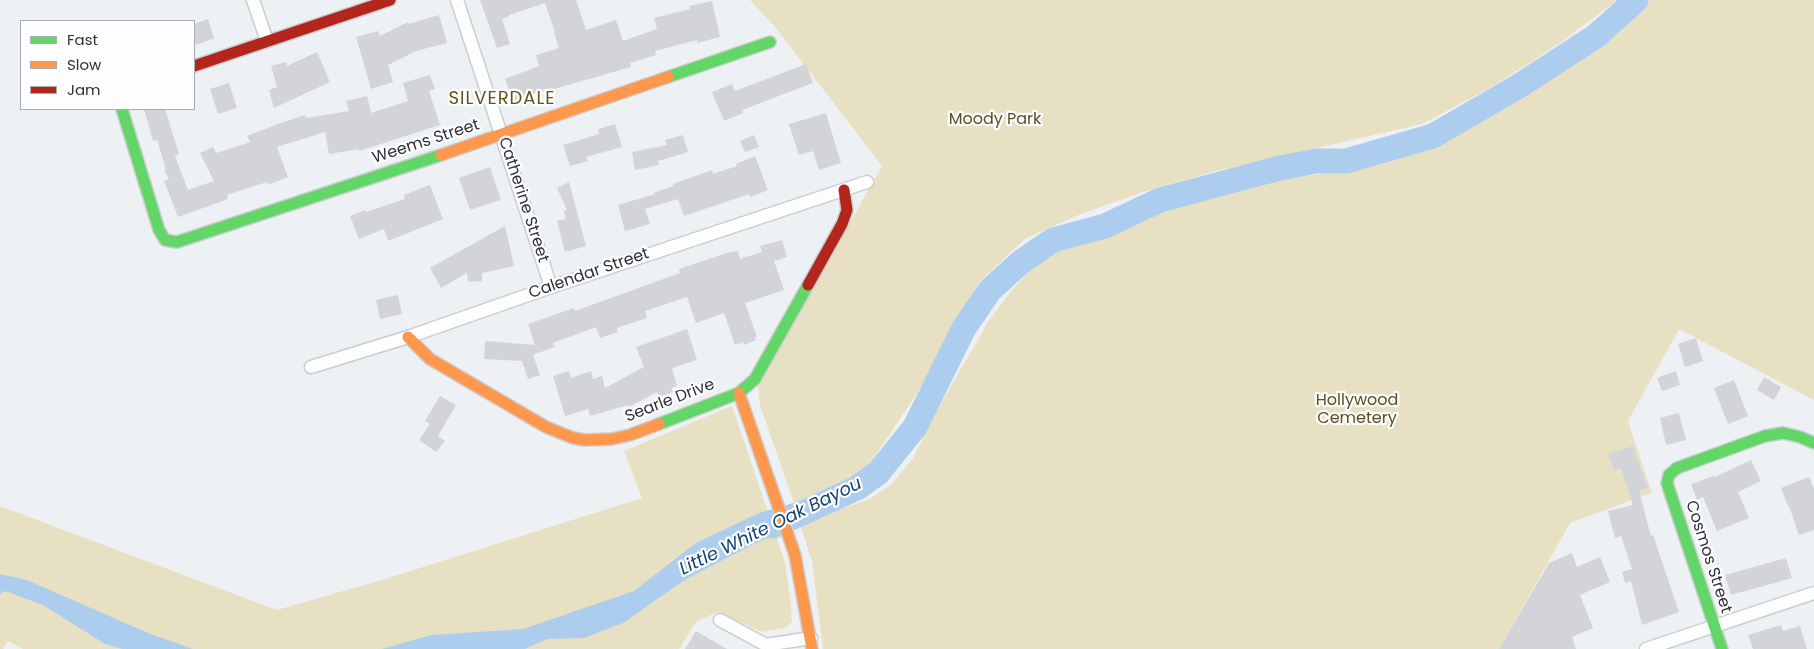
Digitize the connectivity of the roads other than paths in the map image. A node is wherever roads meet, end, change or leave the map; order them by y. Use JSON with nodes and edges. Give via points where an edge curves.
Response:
{"nodes":[{"id":1,"x":253,"y":0,"type":"edge"},
{"id":2,"x":390,"y":0,"type":"edge"},
{"id":3,"x":457,"y":0,"type":"edge"},
{"id":4,"x":267,"y":41,"type":"junction"},
{"id":5,"x":770,"y":42,"type":"dead end"},
{"id":6,"x":195,"y":66,"type":"edge"},
{"id":7,"x":122,"y":110,"type":"edge"},
{"id":8,"x":501,"y":135,"type":"junction"},
{"id":9,"x":867,"y":182,"type":"dead end"},
{"id":10,"x":844,"y":190,"type":"junction"},
{"id":11,"x":551,"y":287,"type":"junction"},
{"id":12,"x":408,"y":337,"type":"junction"},
{"id":13,"x":311,"y":367,"type":"dead end"},
{"id":14,"x":739,"y":392,"type":"junction"},
{"id":15,"x":1814,"y":443,"type":"edge"},
{"id":16,"x":1814,"y":593,"type":"edge"},
{"id":17,"x":720,"y":620,"type":"dead end"},
{"id":18,"x":1714,"y":626,"type":"junction"},
{"id":19,"x":811,"y":643,"type":"edge"},
{"id":20,"x":1646,"y":649,"type":"edge"},
{"id":21,"x":1722,"y":649,"type":"edge"}],
"edges":[{"from":1,"to":4,"type":"street"},
{"from":2,"to":4,"type":"street"},
{"from":3,"to":8,"type":"street","name":"Catherine Street"},
{"from":4,"to":6,"type":"street"},
{"from":5,"to":8,"type":"street","name":"Weems Street"},
{"from":7,"to":8,"type":"street","name":"Weems Street","via":[[159,230],[165,240],[177,242]]},
{"from":8,"to":11,"type":"street","name":"Catherine Street"},
{"from":9,"to":10,"type":"street","name":"Calendar Street"},
{"from":10,"to":11,"type":"street","name":"Calendar Street"},
{"from":10,"to":14,"type":"street","name":"Searle Drive","via":[[847,210],[828,251],[755,379]]},
{"from":11,"to":12,"type":"street","name":"Calendar Street"},
{"from":12,"to":13,"type":"street","name":"Calendar Street"},
{"from":12,"to":14,"type":"street","name":"Searle Drive","via":[[430,360],[546,427],[573,438],[597,440],[630,435]]},
{"from":14,"to":19,"type":"street","via":[[791,541]]},
{"from":15,"to":18,"type":"street","name":"Cosmos Street","via":[[1783,433],[1765,436],[1677,468],[1669,475],[1667,483]]},
{"from":16,"to":18,"type":"street"},
{"from":17,"to":19,"type":"street","via":[[766,644]]},
{"from":18,"to":20,"type":"street"},
{"from":18,"to":21,"type":"street","name":"Cosmos Street"}]}
